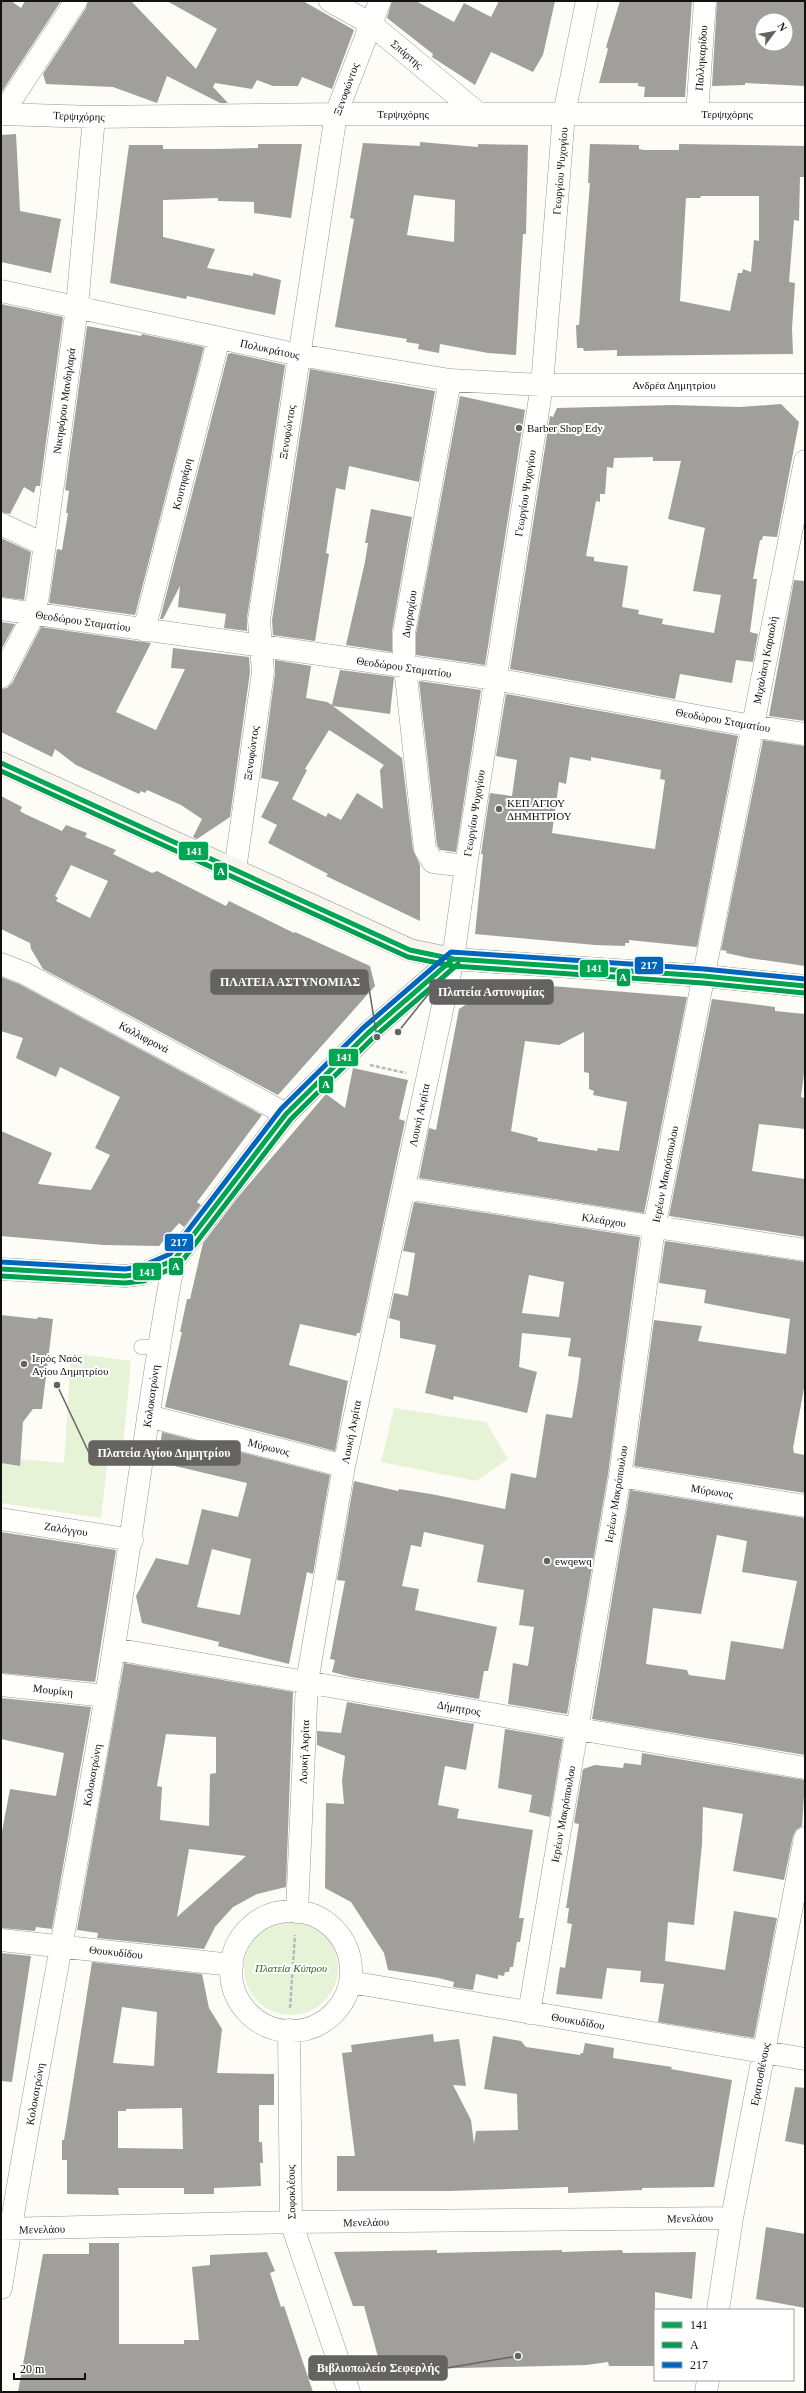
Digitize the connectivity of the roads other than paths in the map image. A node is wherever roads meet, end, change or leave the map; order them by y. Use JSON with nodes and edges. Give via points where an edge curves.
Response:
{"nodes":[{"id":1,"x":76,"y":1,"type":"edge"},
{"id":2,"x":330,"y":1,"type":"edge"},
{"id":3,"x":380,"y":1,"type":"edge"},
{"id":4,"x":587,"y":1,"type":"edge"},
{"id":5,"x":706,"y":1,"type":"edge"},
{"id":6,"x":371,"y":24,"type":"junction"},
{"id":7,"x":1,"y":114,"type":"edge"},
{"id":8,"x":336,"y":114,"type":"junction"},
{"id":9,"x":479,"y":114,"type":"junction"},
{"id":10,"x":564,"y":114,"type":"junction"},
{"id":11,"x":697,"y":114,"type":"junction"},
{"id":12,"x":805,"y":114,"type":"edge"},
{"id":13,"x":94,"y":118,"type":"junction"},
{"id":14,"x":1,"y":291,"type":"edge"},
{"id":15,"x":77,"y":307,"type":"junction"},
{"id":16,"x":219,"y":338,"type":"junction"},
{"id":17,"x":299,"y":355,"type":"junction"},
{"id":18,"x":450,"y":380,"type":"junction"},
{"id":19,"x":805,"y":385,"type":"edge"},
{"id":20,"x":542,"y":386,"type":"junction"},
{"id":21,"x":805,"y":461,"type":"edge"},
{"id":22,"x":1,"y":524,"type":"edge"},
{"id":23,"x":45,"y":544,"type":"junction"},
{"id":24,"x":1,"y":609,"type":"edge"},
{"id":25,"x":34,"y":614,"type":"junction"},
{"id":26,"x":144,"y":630,"type":"junction"},
{"id":27,"x":261,"y":646,"type":"junction"},
{"id":28,"x":406,"y":667,"type":"junction"},
{"id":29,"x":1,"y":677,"type":"edge"},
{"id":30,"x":495,"y":679,"type":"junction"},
{"id":31,"x":752,"y":726,"type":"junction"},
{"id":32,"x":805,"y":734,"type":"edge"},
{"id":33,"x":1,"y":762,"type":"edge"},
{"id":34,"x":466,"y":866,"type":"junction"},
{"id":35,"x":235,"y":870,"type":"junction"},
{"id":36,"x":453,"y":959,"type":"junction"},
{"id":37,"x":1,"y":964,"type":"edge"},
{"id":38,"x":704,"y":976,"type":"junction"},
{"id":39,"x":805,"y":986,"type":"edge"},
{"id":40,"x":286,"y":1114,"type":"junction"},
{"id":41,"x":404,"y":1188,"type":"junction"},
{"id":42,"x":654,"y":1228,"type":"junction"},
{"id":43,"x":805,"y":1250,"type":"edge"},
{"id":44,"x":174,"y":1260,"type":"junction"},
{"id":45,"x":1,"y":1269,"type":"edge"},
{"id":46,"x":148,"y":1416,"type":"junction"},
{"id":47,"x":344,"y":1466,"type":"junction"},
{"id":48,"x":620,"y":1476,"type":"junction"},
{"id":49,"x":805,"y":1506,"type":"edge"},
{"id":50,"x":1,"y":1519,"type":"edge"},
{"id":51,"x":132,"y":1540,"type":"junction"},
{"id":52,"x":114,"y":1649,"type":"junction"},
{"id":53,"x":306,"y":1682,"type":"junction"},
{"id":54,"x":1,"y":1685,"type":"edge"},
{"id":55,"x":106,"y":1696,"type":"junction"},
{"id":56,"x":577,"y":1729,"type":"junction"},
{"id":57,"x":805,"y":1768,"type":"edge"},
{"id":58,"x":805,"y":1838,"type":"edge"},
{"id":59,"x":297,"y":1912,"type":"junction"},
{"id":60,"x":1,"y":1940,"type":"edge"},
{"id":61,"x":61,"y":1946,"type":"junction"},
{"id":62,"x":232,"y":1964,"type":"junction"},
{"id":63,"x":350,"y":1982,"type":"junction"},
{"id":64,"x":529,"y":2013,"type":"junction"},
{"id":65,"x":289,"y":2030,"type":"junction"},
{"id":66,"x":764,"y":2052,"type":"junction"},
{"id":67,"x":805,"y":2059,"type":"edge"},
{"id":68,"x":732,"y":2218,"type":"junction"},
{"id":69,"x":291,"y":2222,"type":"junction"},
{"id":70,"x":6,"y":2229,"type":"edge"},
{"id":71,"x":1,"y":2288,"type":"edge"},
{"id":72,"x":718,"y":2309,"type":"edge"},
{"id":73,"x":708,"y":2381,"type":"edge"},
{"id":74,"x":349,"y":2392,"type":"edge"},
{"id":75,"x":706,"y":2392,"type":"edge"}],
"edges":[{"from":1,"to":7,"type":"street","name":"Τερψιχόρης"},
{"from":2,"to":6,"type":"street","name":"Σπάρτης"},
{"from":3,"to":6,"type":"street","name":"Ξενοφώντος"},
{"from":4,"to":10,"type":"street","name":"Γεωργίου Ψυχογίου"},
{"from":5,"to":11,"type":"street","name":"Παλληκαρίδου"},
{"from":6,"to":8,"type":"street","name":"Ξενοφώντος"},
{"from":6,"to":9,"type":"street","name":"Σπάρτης"},
{"from":7,"to":13,"type":"street","name":"Τερψιχόρης"},
{"from":8,"to":9,"type":"street","name":"Τερψιχόρης"},
{"from":8,"to":13,"type":"street","name":"Τερψιχόρης"},
{"from":8,"to":17,"type":"street","name":"Ξενοφώντος"},
{"from":9,"to":10,"type":"street","name":"Τερψιχόρης"},
{"from":10,"to":11,"type":"street","name":"Τερψιχόρης"},
{"from":10,"to":20,"type":"street","name":"Γεωργίου Ψυχογίου"},
{"from":11,"to":12,"type":"street","name":"Τερψιχόρης"},
{"from":13,"to":15,"type":"street","name":"Νικηφόρου Μανδηλαρά"},
{"from":14,"to":15,"type":"street","name":"Πολυκράτους"},
{"from":15,"to":16,"type":"street","name":"Πολυκράτους"},
{"from":15,"to":23,"type":"street","name":"Νικηφόρου Μανδηλαρά"},
{"from":16,"to":17,"type":"street","name":"Πολυκράτους"},
{"from":16,"to":26,"type":"street","name":"Κουτηφάρη"},
{"from":17,"to":18,"type":"street","name":"Πολυκράτους"},
{"from":17,"to":27,"type":"street","name":"Ξενοφώντος","via":[[259,620]]},
{"from":18,"to":20,"type":"street","name":"Πολυκράτους"},
{"from":18,"to":28,"type":"street","name":"Δυρραχίου","via":[[404,633]]},
{"from":19,"to":20,"type":"street","name":"Ανδρέα Δημητρίου"},
{"from":20,"to":30,"type":"street","name":"Γεωργίου Ψυχογίου"},
{"from":21,"to":31,"type":"street","name":"Μιχαλάκη Καραολή"},
{"from":22,"to":23,"type":"street"},
{"from":23,"to":25,"type":"street","name":"Νικηφόρου Μανδηλαρά"},
{"from":24,"to":25,"type":"street","name":"Θεοδώρου Σταματίου"},
{"from":25,"to":26,"type":"street","name":"Θεοδώρου Σταματίου"},
{"from":25,"to":29,"type":"street","name":"Νικηφόρου Μανδηλαρά"},
{"from":26,"to":27,"type":"street","name":"Θεοδώρου Σταματίου"},
{"from":27,"to":28,"type":"street","name":"Θεοδώρου Σταματίου"},
{"from":27,"to":35,"type":"street","name":"Ξενοφώντος","via":[[263,672]]},
{"from":28,"to":30,"type":"street","name":"Θεοδώρου Σταματίου"},
{"from":28,"to":34,"type":"street","name":"Δυρραχίου","via":[[426,849],[433,862]]},
{"from":30,"to":31,"type":"street","name":"Θεοδώρου Σταματίου"},
{"from":30,"to":34,"type":"street","name":"Γεωργίου Ψυχογίου"},
{"from":31,"to":32,"type":"street","name":"Θεοδώρου Σταματίου"},
{"from":31,"to":38,"type":"street","name":"Μιχαλάκη Καραολή"},
{"from":33,"to":35,"type":"main road"},
{"from":34,"to":36,"type":"street","name":"Γεωργίου Ψυχογίου"},
{"from":35,"to":36,"type":"main road","via":[[410,950]]},
{"from":36,"to":38,"type":"main road"},
{"from":36,"to":40,"type":"main road","via":[[342,1056]]},
{"from":36,"to":41,"type":"street","name":"Λουκή Ακρίτα"},
{"from":37,"to":40,"type":"street","name":"Καλλιφρονά","via":[[24,973]]},
{"from":38,"to":39,"type":"main road"},
{"from":38,"to":42,"type":"street","name":"Ιερέων Μακρόπουλου"},
{"from":40,"to":44,"type":"main road"},
{"from":41,"to":42,"type":"street","name":"Κλεάρχου"},
{"from":41,"to":47,"type":"street","name":"Λουκή Ακρίτα"},
{"from":42,"to":43,"type":"street","name":"Κλεάρχου"},
{"from":42,"to":48,"type":"street","name":"Ιερέων Μακρόπουλου"},
{"from":44,"to":45,"type":"main road","via":[[142,1274],[125,1276]]},
{"from":44,"to":46,"type":"street","name":"Κολοκοτρώνη","via":[[150,1347]]},
{"from":46,"to":47,"type":"street","name":"Μύρωνος"},
{"from":46,"to":51,"type":"street","name":"Κολοκοτρώνη"},
{"from":47,"to":53,"type":"street","name":"Λουκή Ακρίτα"},
{"from":48,"to":49,"type":"street","name":"Μύρωνος"},
{"from":48,"to":56,"type":"street","name":"Ιερέων Μακρόπουλου"},
{"from":50,"to":51,"type":"street","name":"Ζαλόγγου"},
{"from":51,"to":52,"type":"street","name":"Κολοκοτρώνη"},
{"from":52,"to":53,"type":"street","name":"Δήμητρος"},
{"from":52,"to":55,"type":"street","name":"Κολοκοτρώνη"},
{"from":53,"to":56,"type":"street","name":"Δήμητρος"},
{"from":53,"to":59,"type":"street","name":"Λουκή Ακρίτα"},
{"from":54,"to":55,"type":"street","name":"Μουρίκη"},
{"from":55,"to":61,"type":"street","name":"Κολοκοτρώνη"},
{"from":56,"to":57,"type":"street","name":"Δήμητρος"},
{"from":56,"to":64,"type":"street","name":"Ιερέων Μακρόπουλου"},
{"from":58,"to":66,"type":"street","name":"Ερατοσθένους"},
{"from":59,"to":62,"type":"street","via":[[271,1914],[254,1924],[240,1939]]},
{"from":59,"to":63,"type":"street","via":[[321,1920],[340,1937],[348,1954]]},
{"from":60,"to":61,"type":"street","name":"Θουκυδίδου"},
{"from":61,"to":62,"type":"street","name":"Θουκυδίδου"},
{"from":61,"to":70,"type":"street","name":"Κολοκοτρώνη"},
{"from":62,"to":65,"type":"street","via":[[234,1989],[246,2010],[265,2024]]},
{"from":63,"to":64,"type":"street","name":"Θουκυδίδου"},
{"from":63,"to":65,"type":"street","via":[[340,2006],[330,2016],[311,2027]]},
{"from":64,"to":66,"type":"street","name":"Θουκυδίδου"},
{"from":65,"to":69,"type":"street","name":"Σοφοκλέους"},
{"from":66,"to":67,"type":"street","name":"Θουκυδίδου"},
{"from":66,"to":68,"type":"street","name":"Ερατοσθένους"},
{"from":68,"to":69,"type":"street","name":"Μενελάου"},
{"from":68,"to":72,"type":"street","name":"Ερατοσθένους"},
{"from":69,"to":70,"type":"street","name":"Μενελάου"},
{"from":69,"to":74,"type":"street","name":"Σοφοκλέους"},
{"from":70,"to":71,"type":"street","name":"Κολοκοτρώνη"},
{"from":73,"to":75,"type":"street"}]}
